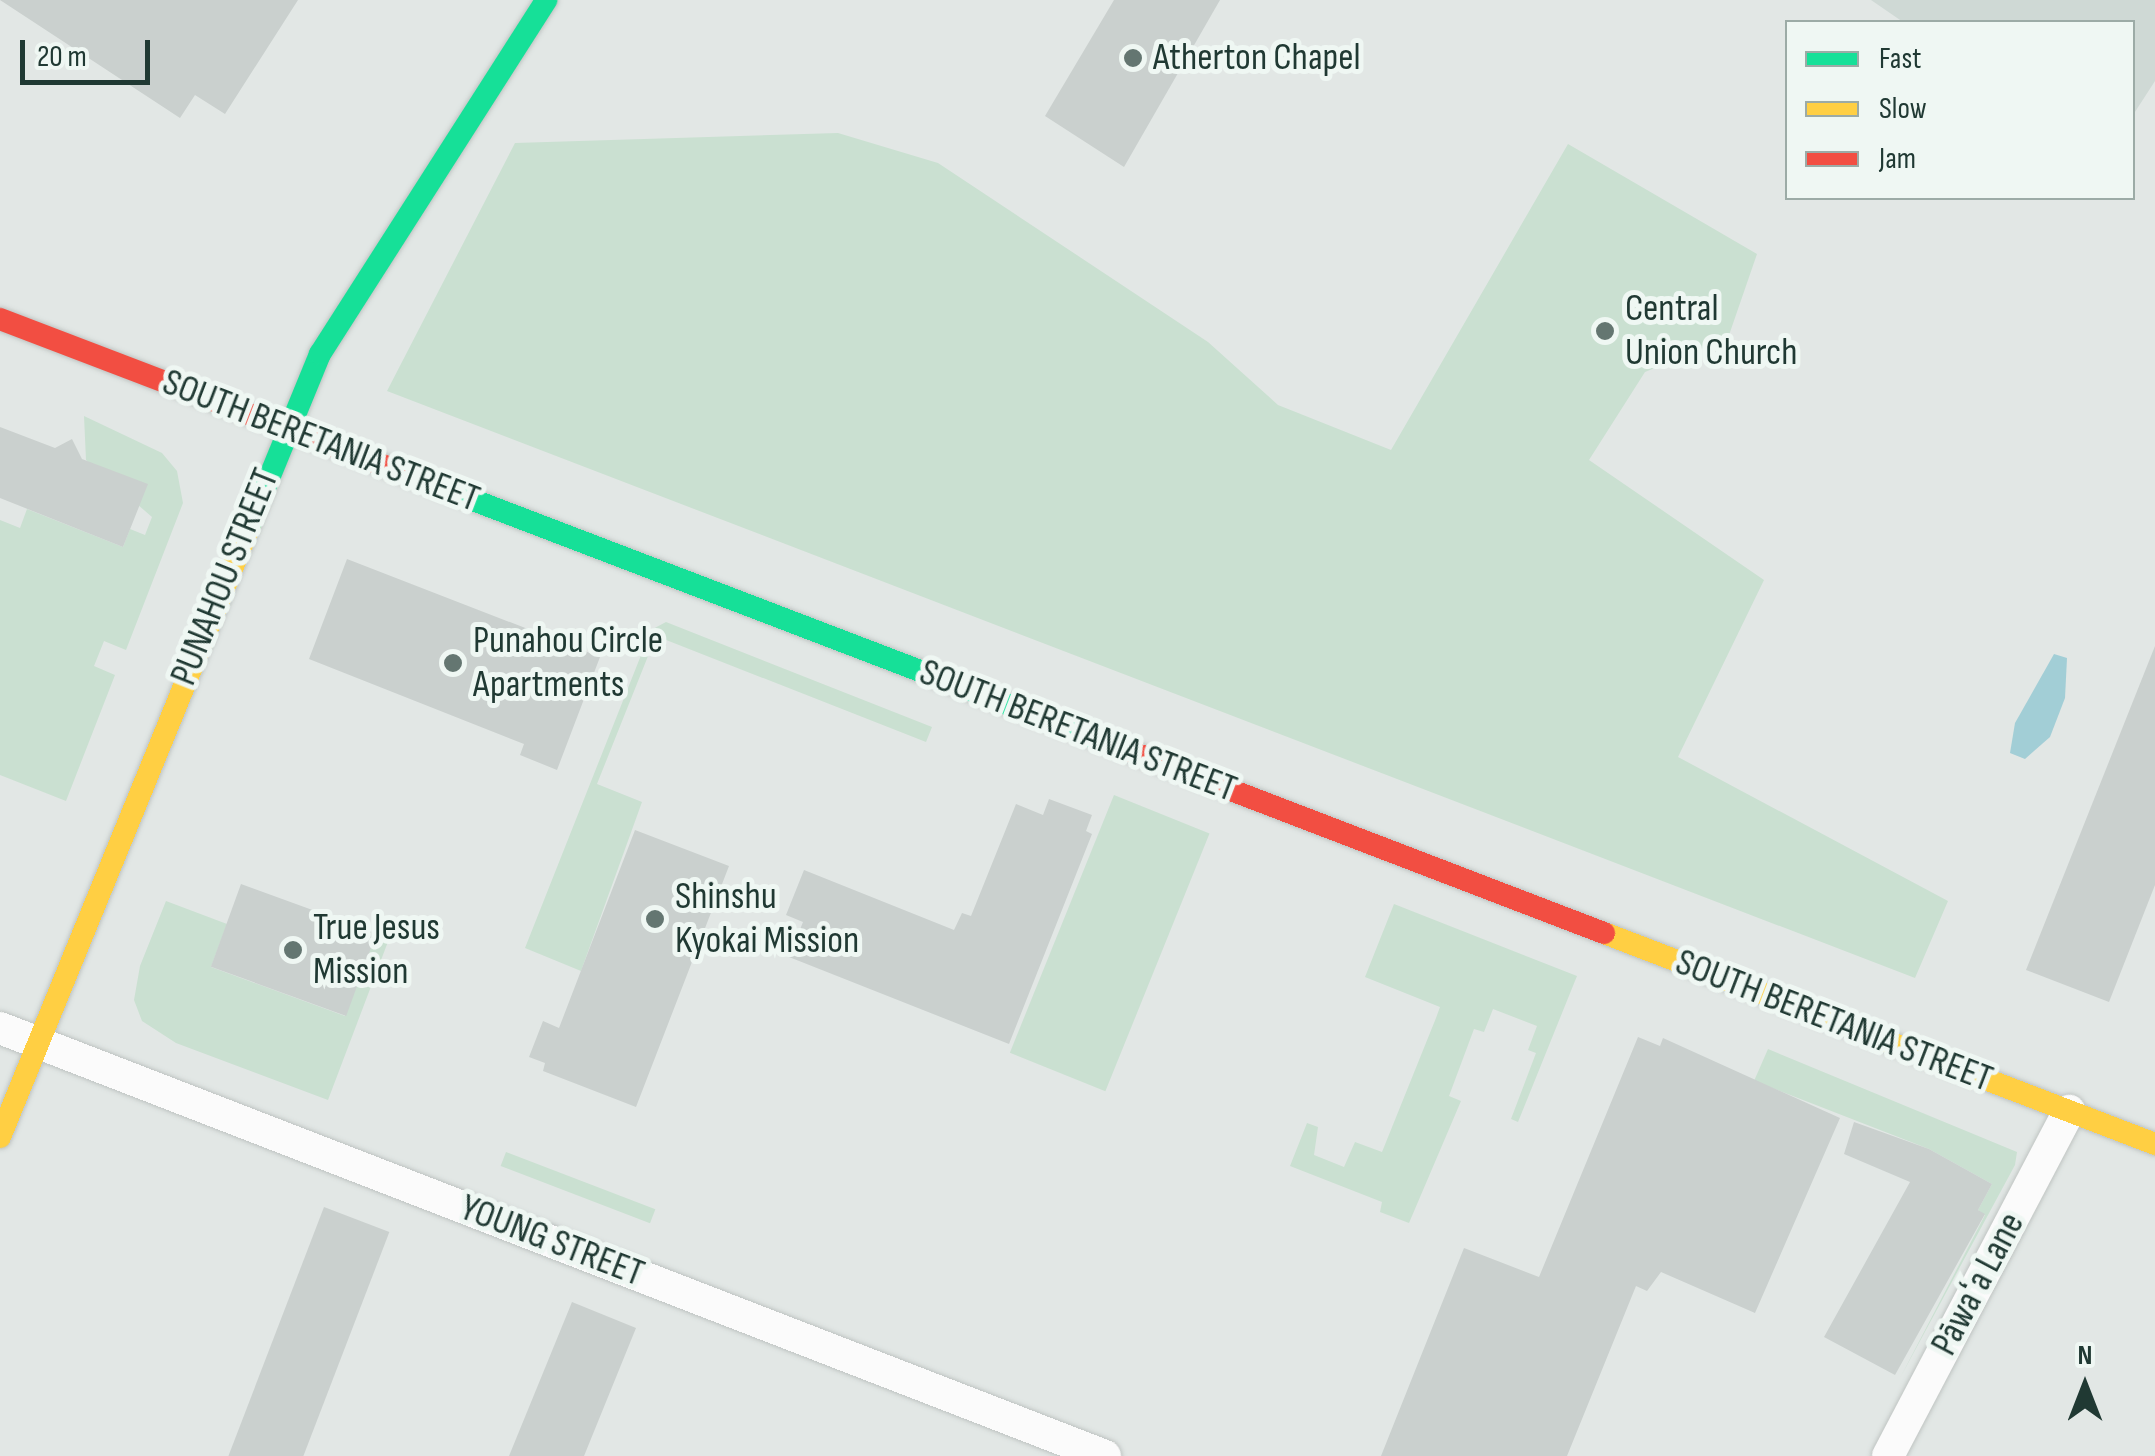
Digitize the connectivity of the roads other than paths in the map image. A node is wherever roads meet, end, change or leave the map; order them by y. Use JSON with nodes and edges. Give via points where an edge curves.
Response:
{"nodes":[{"id":1,"x":546,"y":0,"type":"edge"},
{"id":2,"x":0,"y":319,"type":"edge"},
{"id":3,"x":286,"y":426,"type":"junction"},
{"id":4,"x":0,"y":1028,"type":"edge"},
{"id":5,"x":37,"y":1040,"type":"junction"},
{"id":6,"x":2069,"y":1112,"type":"junction"},
{"id":7,"x":0,"y":1137,"type":"edge"},
{"id":8,"x":2155,"y":1144,"type":"edge"},
{"id":9,"x":1093,"y":1454,"type":"edge"},
{"id":10,"x":1888,"y":1456,"type":"edge"}],
"edges":[{"from":1,"to":3,"type":"main road","name":"PUNAHOU STREET","via":[[320,354]]},
{"from":2,"to":3,"type":"main road","name":"SOUTH BERETANIA STREET"},
{"from":3,"to":5,"type":"main road","name":"PUNAHOU STREET"},
{"from":3,"to":6,"type":"main road","name":"SOUTH BERETANIA STREET"},
{"from":4,"to":5,"type":"street","name":"YOUNG STREET"},
{"from":5,"to":7,"type":"main road","name":"PUNAHOU STREET"},
{"from":5,"to":9,"type":"street","name":"YOUNG STREET"},
{"from":6,"to":8,"type":"main road","name":"SOUTH BERETANIA STREET"},
{"from":6,"to":10,"type":"street","name":"Pāwaʻa Lane"}]}
